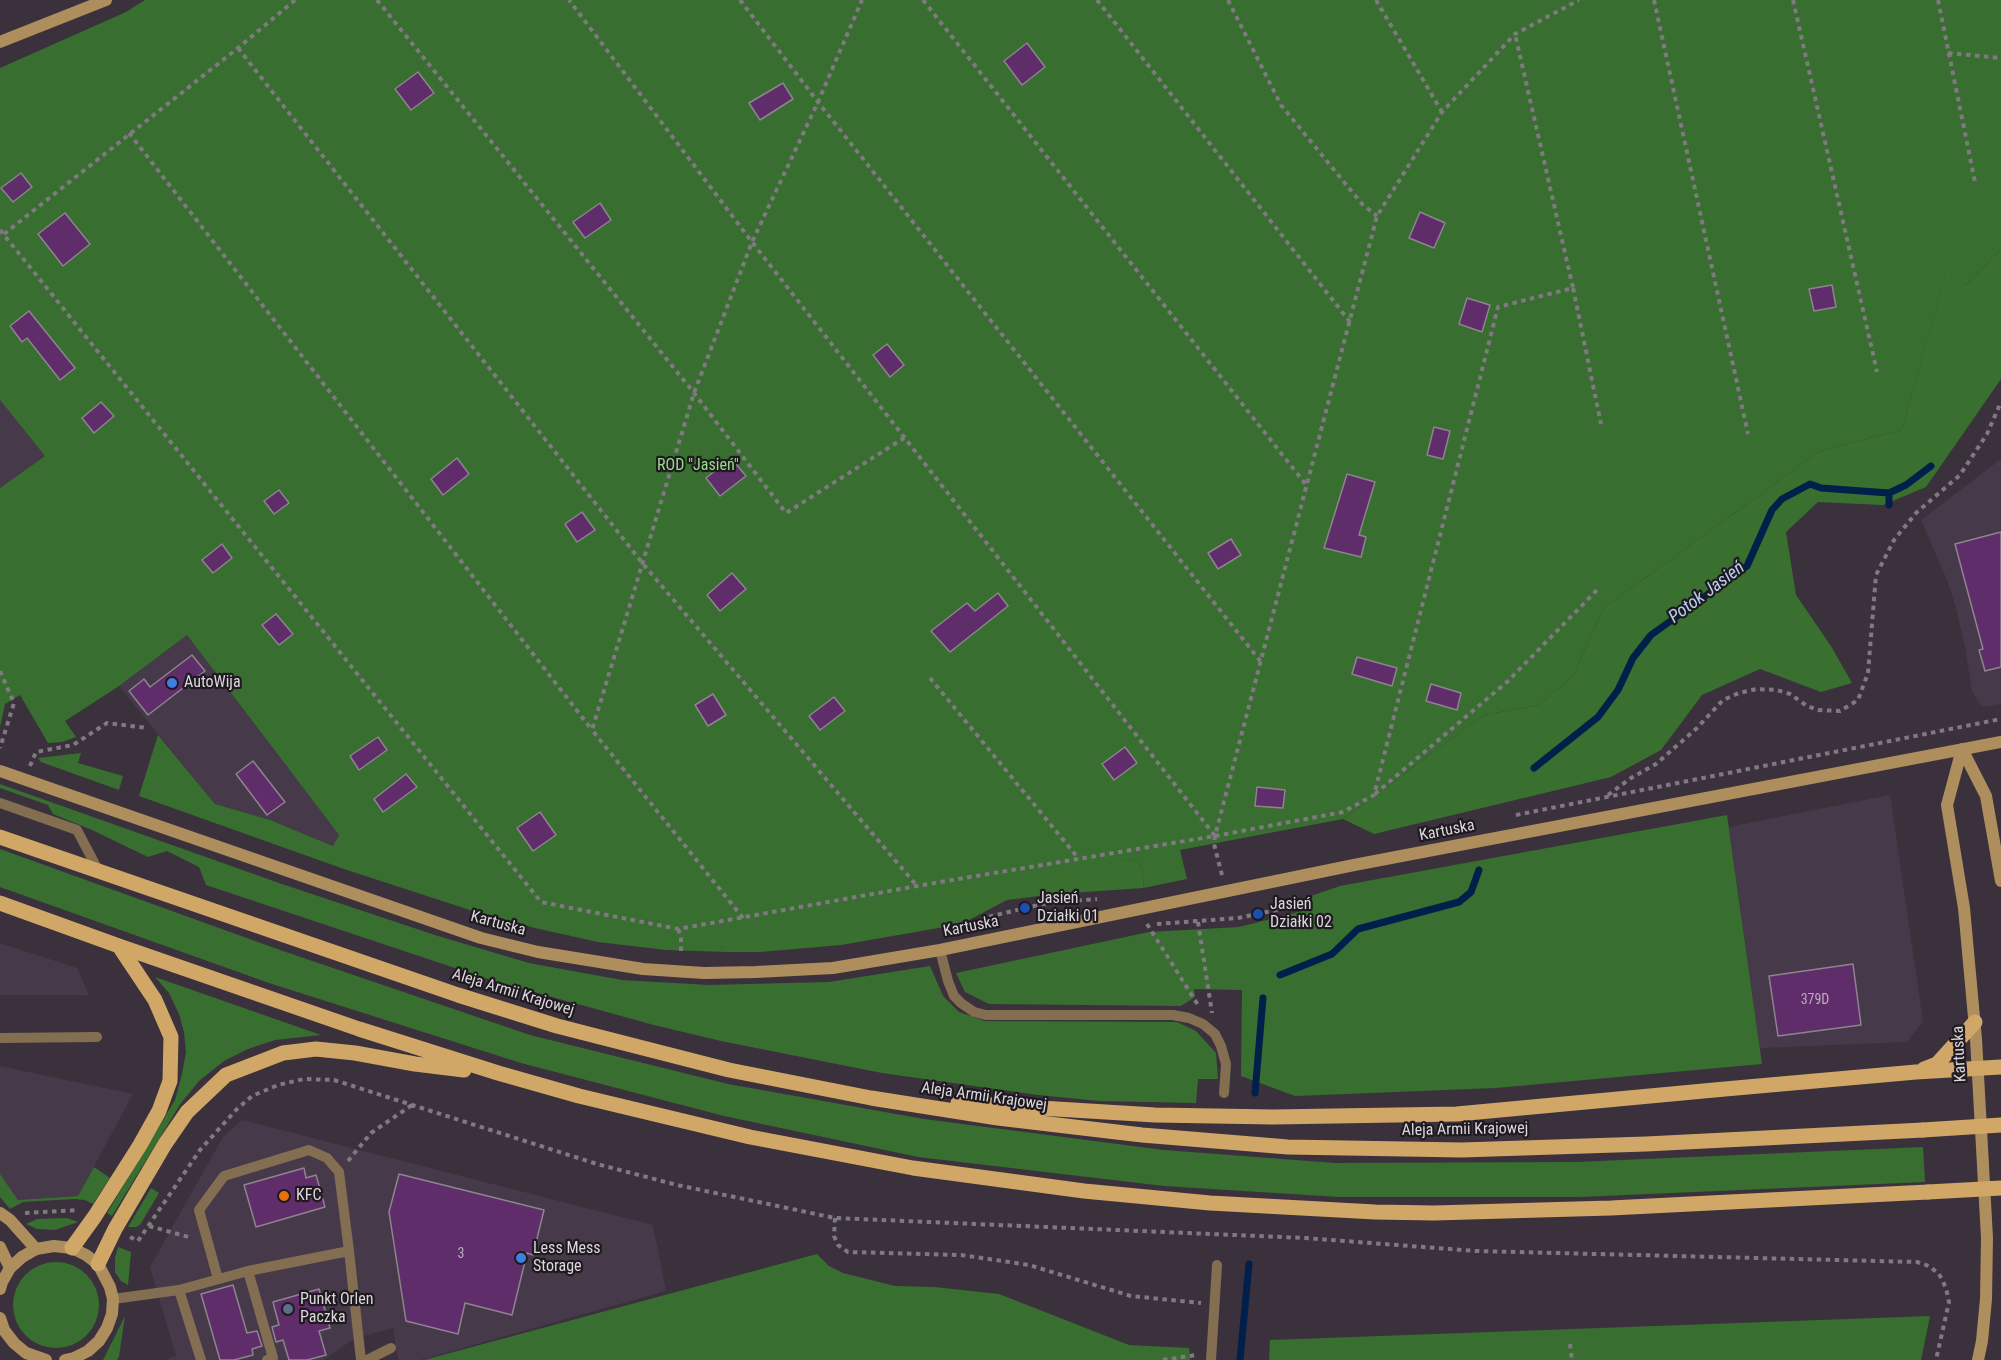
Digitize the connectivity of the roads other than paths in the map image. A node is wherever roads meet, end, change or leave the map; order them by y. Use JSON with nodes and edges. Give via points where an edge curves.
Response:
{"nodes":[{"id":1,"x":106,"y":0,"type":"edge"},
{"id":2,"x":0,"y":42,"type":"edge"},
{"id":3,"x":2001,"y":742,"type":"edge"},
{"id":4,"x":1962,"y":749,"type":"junction"},
{"id":5,"x":0,"y":771,"type":"edge"},
{"id":6,"x":0,"y":803,"type":"edge"},
{"id":7,"x":0,"y":837,"type":"edge"},
{"id":8,"x":99,"y":872,"type":"junction"},
{"id":9,"x":2001,"y":881,"type":"edge"},
{"id":10,"x":0,"y":903,"type":"edge"},
{"id":11,"x":119,"y":946,"type":"junction"},
{"id":12,"x":940,"y":950,"type":"junction"},
{"id":13,"x":1975,"y":1022,"type":"junction"},
{"id":14,"x":97,"y":1037,"type":"dead end"},
{"id":15,"x":0,"y":1038,"type":"edge"},
{"id":16,"x":2001,"y":1067,"type":"edge"},
{"id":17,"x":1978,"y":1068,"type":"junction"},
{"id":18,"x":1916,"y":1072,"type":"junction"},
{"id":19,"x":498,"y":1073,"type":"junction"},
{"id":20,"x":1224,"y":1093,"type":"dead end"},
{"id":21,"x":871,"y":1098,"type":"junction"},
{"id":22,"x":2001,"y":1125,"type":"edge"},
{"id":23,"x":2001,"y":1188,"type":"edge"},
{"id":24,"x":0,"y":1213,"type":"edge"},
{"id":25,"x":0,"y":1247,"type":"edge"},
{"id":26,"x":72,"y":1248,"type":"junction"},
{"id":27,"x":36,"y":1250,"type":"junction"},
{"id":28,"x":348,"y":1251,"type":"junction"},
{"id":29,"x":98,"y":1264,"type":"junction"},
{"id":30,"x":1217,"y":1265,"type":"dead end"},
{"id":31,"x":10,"y":1268,"type":"junction"},
{"id":32,"x":248,"y":1270,"type":"junction"},
{"id":33,"x":218,"y":1279,"type":"junction"},
{"id":34,"x":0,"y":1289,"type":"edge"},
{"id":35,"x":179,"y":1290,"type":"junction"},
{"id":36,"x":113,"y":1299,"type":"junction"},
{"id":37,"x":0,"y":1318,"type":"edge"},
{"id":38,"x":391,"y":1348,"type":"dead end"},
{"id":39,"x":89,"y":1356,"type":"edge"},
{"id":40,"x":1211,"y":1358,"type":"edge"},
{"id":41,"x":46,"y":1360,"type":"edge"},
{"id":42,"x":65,"y":1360,"type":"edge"},
{"id":43,"x":201,"y":1360,"type":"edge"},
{"id":44,"x":267,"y":1360,"type":"edge"},
{"id":45,"x":361,"y":1360,"type":"edge"},
{"id":46,"x":367,"y":1360,"type":"edge"},
{"id":47,"x":1978,"y":1360,"type":"edge"}],
"edges":[{"from":1,"to":2,"type":"street"},
{"from":3,"to":4,"type":"street","name":"Kartuska"},
{"from":4,"to":9,"type":"street","via":[[1986,796]]},
{"from":4,"to":12,"type":"street","name":"Kartuska","via":[[1354,865]]},
{"from":4,"to":13,"type":"street","name":"Kartuska","via":[[1947,805],[1965,908]]},
{"from":5,"to":12,"type":"street","name":"Kartuska","via":[[481,938],[558,955],[643,969],[704,973],[833,968]]},
{"from":6,"to":8,"type":"lane","via":[[76,830]]},
{"from":7,"to":8,"type":"main road","name":"Aleja Armii Krajowej"},
{"from":8,"to":21,"type":"main road","name":"Aleja Armii Krajowej","via":[[556,1026],[729,1070]]},
{"from":10,"to":11,"type":"main road"},
{"from":11,"to":19,"type":"main road"},
{"from":11,"to":26,"type":"main road","via":[[155,1000],[171,1037],[170,1081],[140,1145]]},
{"from":12,"to":20,"type":"lane","via":[[954,996],[974,1012],[1173,1015],[1203,1024],[1221,1046],[1226,1064]]},
{"from":13,"to":17,"type":"street","name":"Kartuska"},
{"from":13,"to":18,"type":"main road","via":[[1937,1064]]},
{"from":14,"to":15,"type":"lane"},
{"from":16,"to":17,"type":"main road"},
{"from":17,"to":18,"type":"main road"},
{"from":17,"to":47,"type":"street","name":"Kartuska","via":[[1987,1249],[1986,1299]]},
{"from":18,"to":21,"type":"main road","via":[[1457,1114],[1155,1115]]},
{"from":19,"to":23,"type":"main road","bridge":true,"via":[[760,1140],[863,1160],[1073,1190],[1210,1203],[1434,1213],[1721,1204]]},
{"from":19,"to":29,"type":"main road","via":[[316,1049],[283,1053],[226,1075],[188,1112],[165,1144]]},
{"from":21,"to":22,"type":"main road","name":"Aleja Armii Krajowej","bridge":true,"via":[[1131,1134],[1288,1147],[1462,1150]]},
{"from":24,"to":27,"type":"street"},
{"from":25,"to":31,"type":"street"},
{"from":26,"to":27,"type":"street"},
{"from":26,"to":29,"type":"street"},
{"from":27,"to":31,"type":"street"},
{"from":28,"to":32,"type":"lane"},
{"from":28,"to":33,"type":"lane","via":[[339,1172],[327,1158],[309,1150],[224,1176],[199,1210]]},
{"from":28,"to":45,"type":"lane"},
{"from":29,"to":36,"type":"street"},
{"from":30,"to":40,"type":"lane"},
{"from":31,"to":34,"type":"street"},
{"from":32,"to":33,"type":"lane"},
{"from":32,"to":44,"type":"lane","via":[[273,1358]]},
{"from":33,"to":35,"type":"lane"},
{"from":35,"to":36,"type":"lane"},
{"from":35,"to":43,"type":"lane"},
{"from":36,"to":39,"type":"street","via":[[107,1328]]},
{"from":37,"to":41,"type":"street","via":[[14,1343],[26,1353]]},
{"from":38,"to":46,"type":"lane"},
{"from":39,"to":42,"type":"street"}]}
